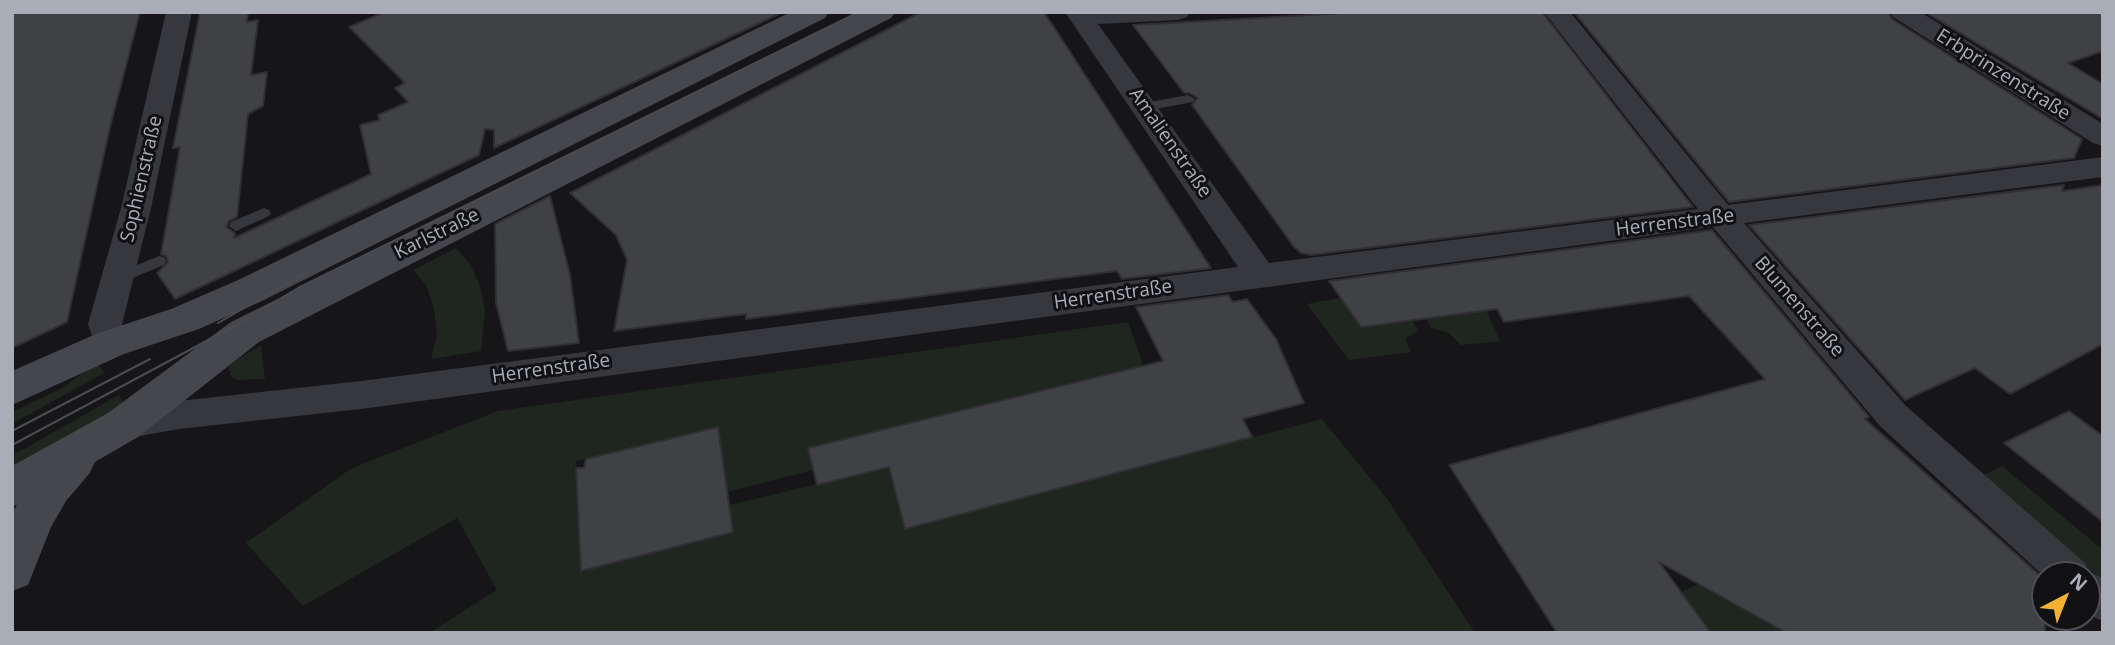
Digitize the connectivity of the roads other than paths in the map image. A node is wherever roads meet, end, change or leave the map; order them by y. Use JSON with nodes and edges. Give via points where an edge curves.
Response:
{"nodes":[{"id":1,"x":179,"y":12,"type":"edge"},
{"id":2,"x":815,"y":12,"type":"edge"},
{"id":3,"x":881,"y":12,"type":"edge"},
{"id":4,"x":1178,"y":12,"type":"edge"},
{"id":5,"x":1556,"y":12,"type":"edge"},
{"id":6,"x":1902,"y":12,"type":"edge"},
{"id":7,"x":1079,"y":15,"type":"edge"},
{"id":8,"x":1188,"y":99,"type":"dead end"},
{"id":9,"x":1144,"y":107,"type":"junction"},
{"id":10,"x":2103,"y":137,"type":"edge"},
{"id":11,"x":2103,"y":167,"type":"edge"},
{"id":12,"x":264,"y":213,"type":"dead end"},
{"id":13,"x":1721,"y":217,"type":"junction"},
{"id":14,"x":236,"y":226,"type":"dead end"},
{"id":15,"x":159,"y":261,"type":"dead end"},
{"id":16,"x":1261,"y":275,"type":"junction"},
{"id":17,"x":118,"y":279,"type":"junction"},
{"id":18,"x":110,"y":344,"type":"junction"},
{"id":19,"x":12,"y":389,"type":"edge"},
{"id":20,"x":111,"y":433,"type":"junction"},
{"id":21,"x":12,"y":488,"type":"edge"},
{"id":22,"x":2055,"y":561,"type":"edge"},
{"id":23,"x":12,"y":571,"type":"edge"}],
"edges":[{"from":1,"to":17,"type":"street","name":"Sophienstraße"},
{"from":2,"to":18,"type":"main road","name":"Karlstraße","via":[[248,291],[185,319]]},
{"from":3,"to":20,"type":"main road","name":"Karlstraße","via":[[245,332]]},
{"from":4,"to":7,"type":"street"},
{"from":5,"to":13,"type":"street","name":"Blumenstraße"},
{"from":6,"to":10,"type":"street","name":"Erbprinzenstraße"},
{"from":7,"to":9,"type":"street","name":"Amalienstraße"},
{"from":8,"to":9,"type":"lane"},
{"from":9,"to":16,"type":"street","name":"Amalienstraße"},
{"from":11,"to":13,"type":"street","name":"Herrenstraße"},
{"from":12,"to":14,"type":"lane"},
{"from":13,"to":16,"type":"street","name":"Herrenstraße"},
{"from":13,"to":22,"type":"street","name":"Blumenstraße","via":[[1893,415]]},
{"from":15,"to":17,"type":"lane"},
{"from":16,"to":20,"type":"street","name":"Herrenstraße","via":[[158,418]]},
{"from":17,"to":18,"type":"street","name":"Sophienstraße","via":[[104,324]]},
{"from":18,"to":19,"type":"main road","name":"Karlstraße"},
{"from":20,"to":21,"type":"main road","name":"Karlstraße"},
{"from":20,"to":23,"type":"main road","via":[[75,461],[51,488],[31,520]]}]}
